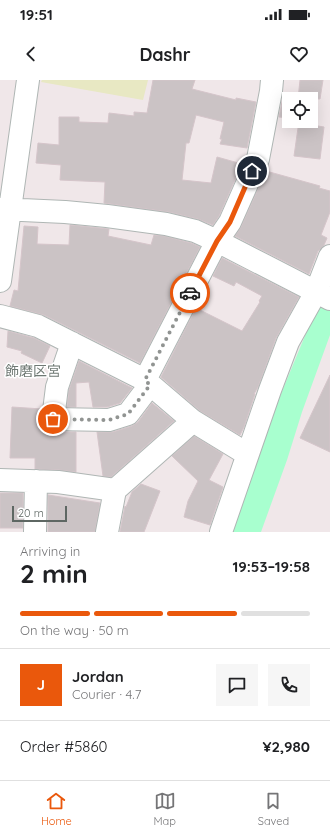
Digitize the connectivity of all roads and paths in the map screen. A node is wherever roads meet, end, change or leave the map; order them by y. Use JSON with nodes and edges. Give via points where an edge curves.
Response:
{"nodes":[{"id":1,"x":28,"y":80,"type":"edge"},
{"id":2,"x":272,"y":80,"type":"edge"},
{"id":3,"x":5,"y":210,"type":"edge"},
{"id":4,"x":217,"y":241,"type":"junction"},
{"id":5,"x":330,"y":256,"type":"edge"},
{"id":6,"x":0,"y":281,"type":"edge"},
{"id":7,"x":323,"y":295,"type":"edge"},
{"id":8,"x":0,"y":316,"type":"edge"},
{"id":9,"x":72,"y":343,"type":"junction"},
{"id":10,"x":148,"y":383,"type":"junction"},
{"id":11,"x":193,"y":421,"type":"junction"},
{"id":12,"x":248,"y":454,"type":"junction"},
{"id":13,"x":0,"y":480,"type":"edge"},
{"id":14,"x":36,"y":481,"type":"junction"},
{"id":15,"x":115,"y":490,"type":"junction"},
{"id":16,"x":35,"y":532,"type":"edge"},
{"id":17,"x":107,"y":532,"type":"edge"},
{"id":18,"x":222,"y":532,"type":"edge"}],
"edges":[{"from":1,"to":3,"type":"street"},
{"from":2,"to":4,"type":"street","via":[[258,159],[230,222]]},
{"from":3,"to":4,"type":"street","via":[[65,212],[158,223],[195,231]]},
{"from":3,"to":6,"type":"street"},
{"from":4,"to":7,"type":"street"},
{"from":4,"to":10,"type":"street"},
{"from":5,"to":7,"type":"street"},
{"from":7,"to":12,"type":"street","via":[[288,342]]},
{"from":8,"to":9,"type":"street","via":[[38,326]]},
{"from":9,"to":10,"type":"street"},
{"from":9,"to":10,"type":"street","via":[[57,388],[53,419],[109,420],[128,414]]},
{"from":10,"to":11,"type":"street"},
{"from":11,"to":12,"type":"street"},
{"from":11,"to":15,"type":"street"},
{"from":12,"to":18,"type":"street"},
{"from":13,"to":14,"type":"street"},
{"from":14,"to":15,"type":"street"},
{"from":14,"to":16,"type":"street"},
{"from":15,"to":17,"type":"street"}]}
